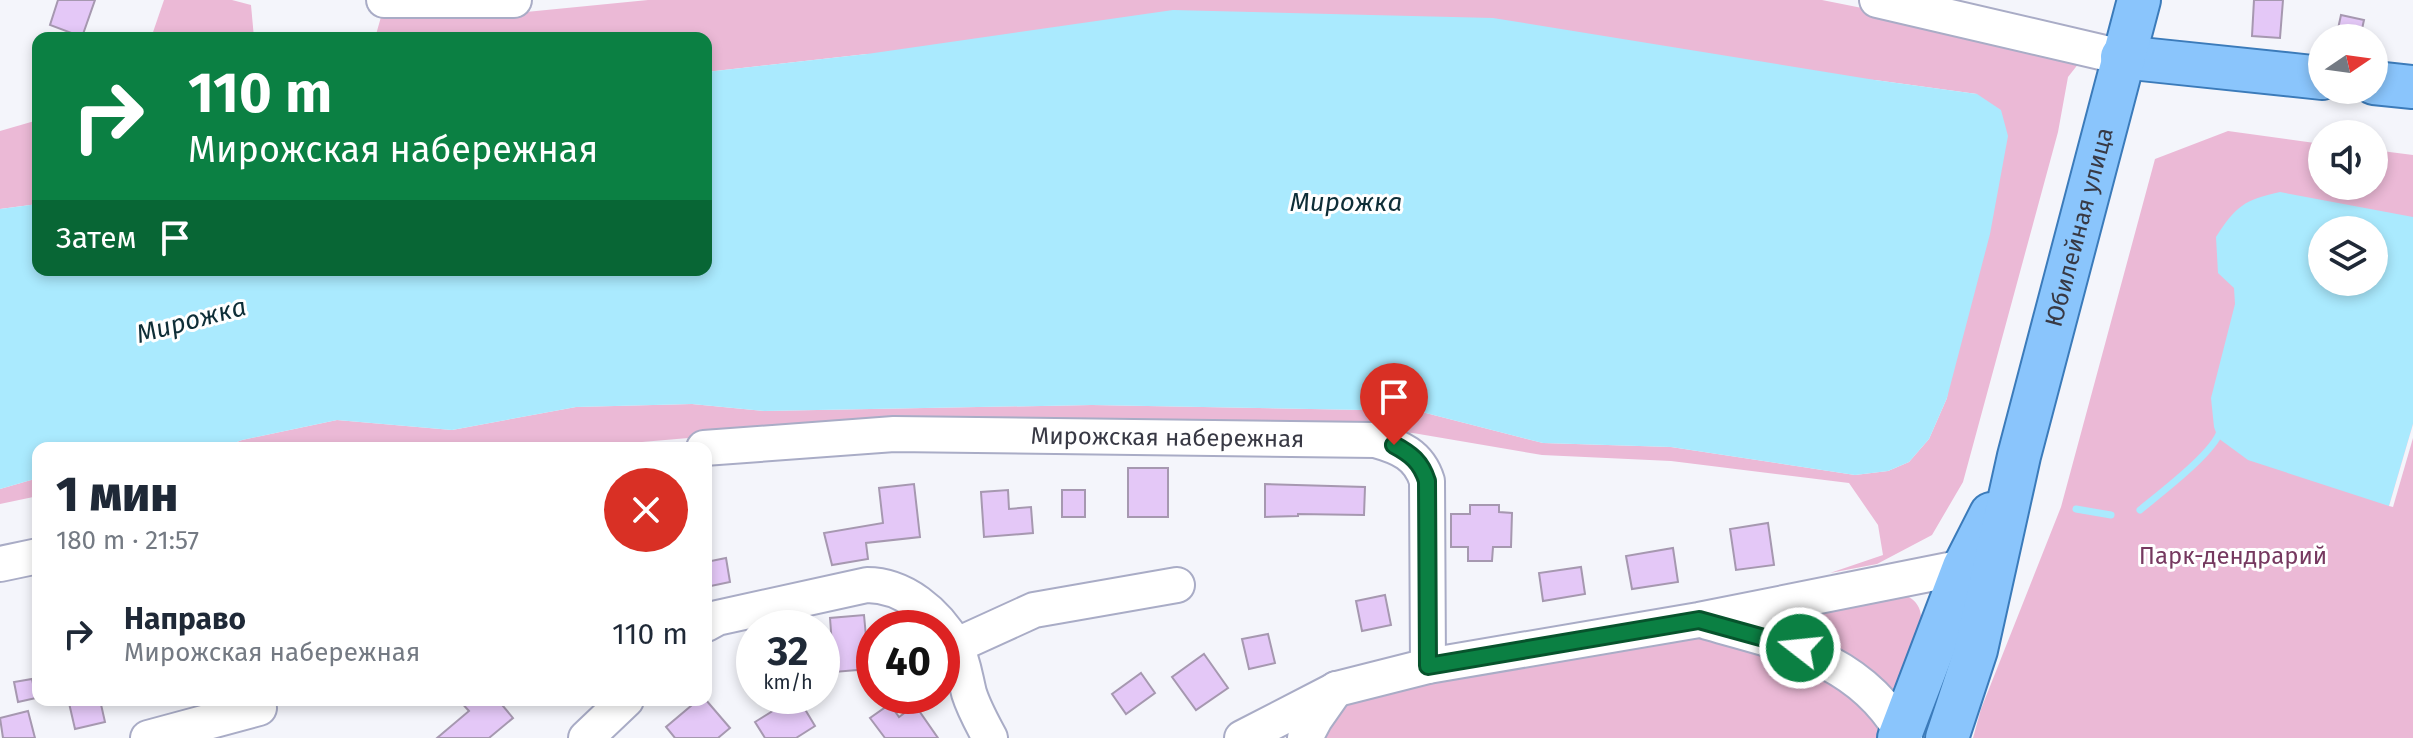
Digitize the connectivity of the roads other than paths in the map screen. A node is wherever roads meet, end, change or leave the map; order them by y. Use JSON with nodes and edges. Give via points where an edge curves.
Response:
{"nodes":[{"id":1,"x":384,"y":0,"type":"edge"},
{"id":2,"x":506,"y":0,"type":"edge"},
{"id":3,"x":1877,"y":0,"type":"edge"},
{"id":4,"x":2139,"y":0,"type":"edge"},
{"id":5,"x":2122,"y":57,"type":"junction"},
{"id":6,"x":2308,"y":77,"type":"edge"},
{"id":7,"x":2388,"y":84,"type":"edge"},
{"id":8,"x":2413,"y":87,"type":"edge"},
{"id":9,"x":712,"y":447,"type":"edge"},
{"id":10,"x":2019,"y":456,"type":"junction"},
{"id":11,"x":32,"y":557,"type":"edge"},
{"id":12,"x":0,"y":564,"type":"edge"},
{"id":13,"x":1964,"y":567,"type":"junction"},
{"id":14,"x":1177,"y":585,"type":"dead end"},
{"id":15,"x":925,"y":610,"type":"edge"},
{"id":16,"x":1699,"y":620,"type":"junction"},
{"id":17,"x":712,"y":621,"type":"edge"},
{"id":18,"x":960,"y":644,"type":"edge"},
{"id":19,"x":960,"y":662,"type":"edge"},
{"id":20,"x":1428,"y":666,"type":"junction"},
{"id":21,"x":1337,"y":689,"type":"junction"},
{"id":22,"x":620,"y":706,"type":"edge"},
{"id":23,"x":260,"y":715,"type":"edge"},
{"id":24,"x":1902,"y":736,"type":"edge"},
{"id":25,"x":148,"y":738,"type":"edge"},
{"id":26,"x":586,"y":738,"type":"edge"},
{"id":27,"x":990,"y":738,"type":"edge"},
{"id":28,"x":1242,"y":738,"type":"edge"},
{"id":29,"x":1305,"y":738,"type":"edge"},
{"id":30,"x":1947,"y":738,"type":"edge"}],
"edges":[{"from":1,"to":2,"type":"street"},
{"from":3,"to":5,"type":"street"},
{"from":4,"to":5,"type":"main road","name":"Юбилейная улица"},
{"from":5,"to":6,"type":"main road"},
{"from":5,"to":10,"type":"main road","name":"Юбилейная улица"},
{"from":7,"to":8,"type":"main road"},
{"from":9,"to":20,"type":"street","name":"Мирожская набережная","via":[[894,434],[1375,440],[1394,445],[1422,466],[1427,481]]},
{"from":10,"to":13,"type":"main road","name":"Юбилейная улица"},
{"from":10,"to":30,"type":"main road","name":"Юбилейная улица","via":[[1976,650]]},
{"from":11,"to":12,"type":"street"},
{"from":13,"to":16,"type":"street"},
{"from":13,"to":24,"type":"main road","name":"Юбилейная улица"},
{"from":14,"to":18,"type":"street","via":[[1034,610]]},
{"from":15,"to":17,"type":"street","via":[[898,590],[867,585]]},
{"from":16,"to":20,"type":"street"},
{"from":16,"to":24,"type":"street","via":[[1787,644],[1826,661],[1868,692]]},
{"from":19,"to":27,"type":"street"},
{"from":20,"to":21,"type":"street"},
{"from":21,"to":28,"type":"street"},
{"from":21,"to":29,"type":"street"},
{"from":22,"to":26,"type":"street"},
{"from":23,"to":25,"type":"street"}]}
